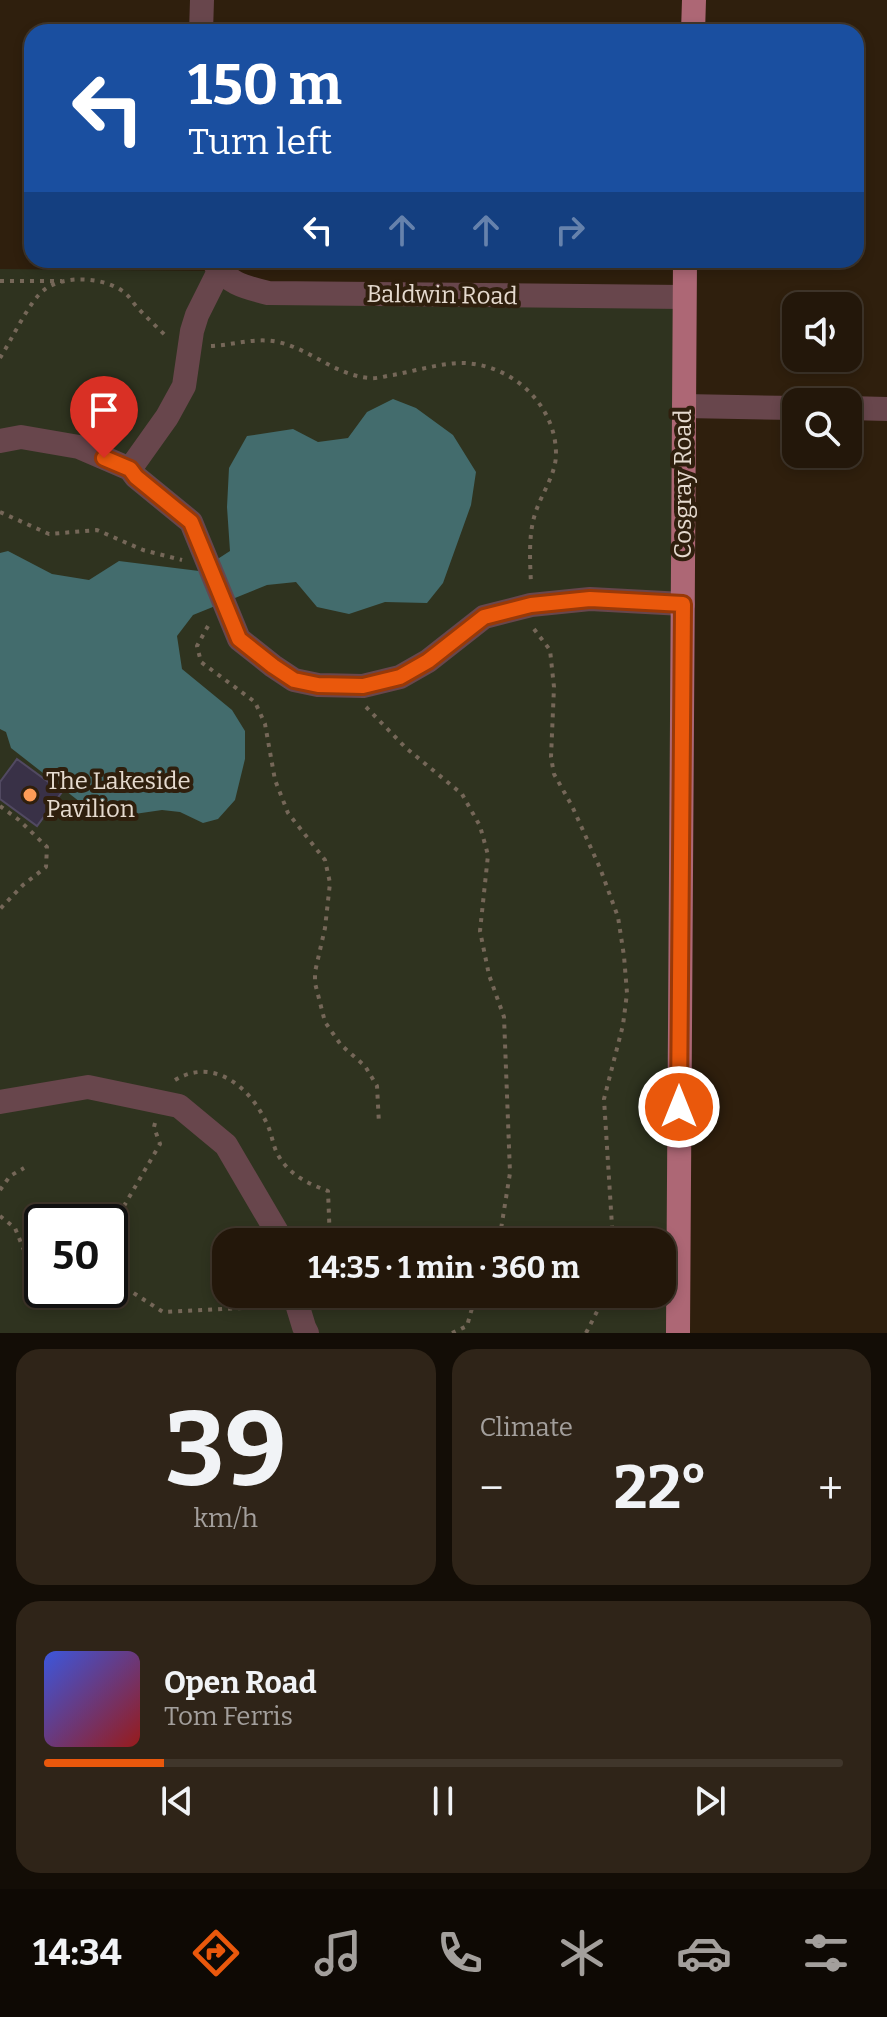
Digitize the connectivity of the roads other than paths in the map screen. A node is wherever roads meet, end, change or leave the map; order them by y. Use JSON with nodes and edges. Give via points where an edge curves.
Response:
{"nodes":[{"id":1,"x":202,"y":0,"type":"edge"},
{"id":2,"x":694,"y":0,"type":"edge"},
{"id":3,"x":201,"y":24,"type":"edge"},
{"id":4,"x":693,"y":24,"type":"edge"},
{"id":5,"x":214,"y":268,"type":"edge"},
{"id":6,"x":219,"y":268,"type":"edge"},
{"id":7,"x":685,"y":268,"type":"edge"},
{"id":8,"x":684,"y":297,"type":"junction"},
{"id":9,"x":684,"y":406,"type":"junction"},
{"id":10,"x":782,"y":408,"type":"edge"},
{"id":11,"x":862,"y":408,"type":"edge"},
{"id":12,"x":887,"y":409,"type":"edge"},
{"id":13,"x":0,"y":441,"type":"edge"},
{"id":14,"x":130,"y":469,"type":"junction"},
{"id":15,"x":683,"y":604,"type":"junction"},
{"id":16,"x":0,"y":1102,"type":"edge"},
{"id":17,"x":275,"y":1228,"type":"edge"},
{"id":18,"x":298,"y":1308,"type":"edge"},
{"id":19,"x":307,"y":1333,"type":"edge"},
{"id":20,"x":678,"y":1333,"type":"edge"}],
"edges":[{"from":1,"to":3,"type":"street"},
{"from":2,"to":4,"type":"main road"},
{"from":5,"to":14,"type":"street","via":[[192,331],[184,386]]},
{"from":6,"to":8,"type":"street","name":"Baldwin Road","via":[[241,287],[268,293]]},
{"from":7,"to":8,"type":"main road","name":"Cosgray Road"},
{"from":8,"to":9,"type":"main road","name":"Cosgray Road"},
{"from":9,"to":10,"type":"street"},
{"from":9,"to":15,"type":"main road","name":"Cosgray Road"},
{"from":11,"to":12,"type":"street"},
{"from":13,"to":14,"type":"street","via":[[21,437],[79,447]]},
{"from":14,"to":15,"type":"street","via":[[191,522],[239,639],[294,680],[363,686],[400,677],[484,617],[531,605],[590,599]]},
{"from":15,"to":20,"type":"main road","name":"Cosgray Road"},
{"from":16,"to":17,"type":"street","via":[[88,1087],[179,1106],[226,1145]]},
{"from":18,"to":19,"type":"street"}]}
